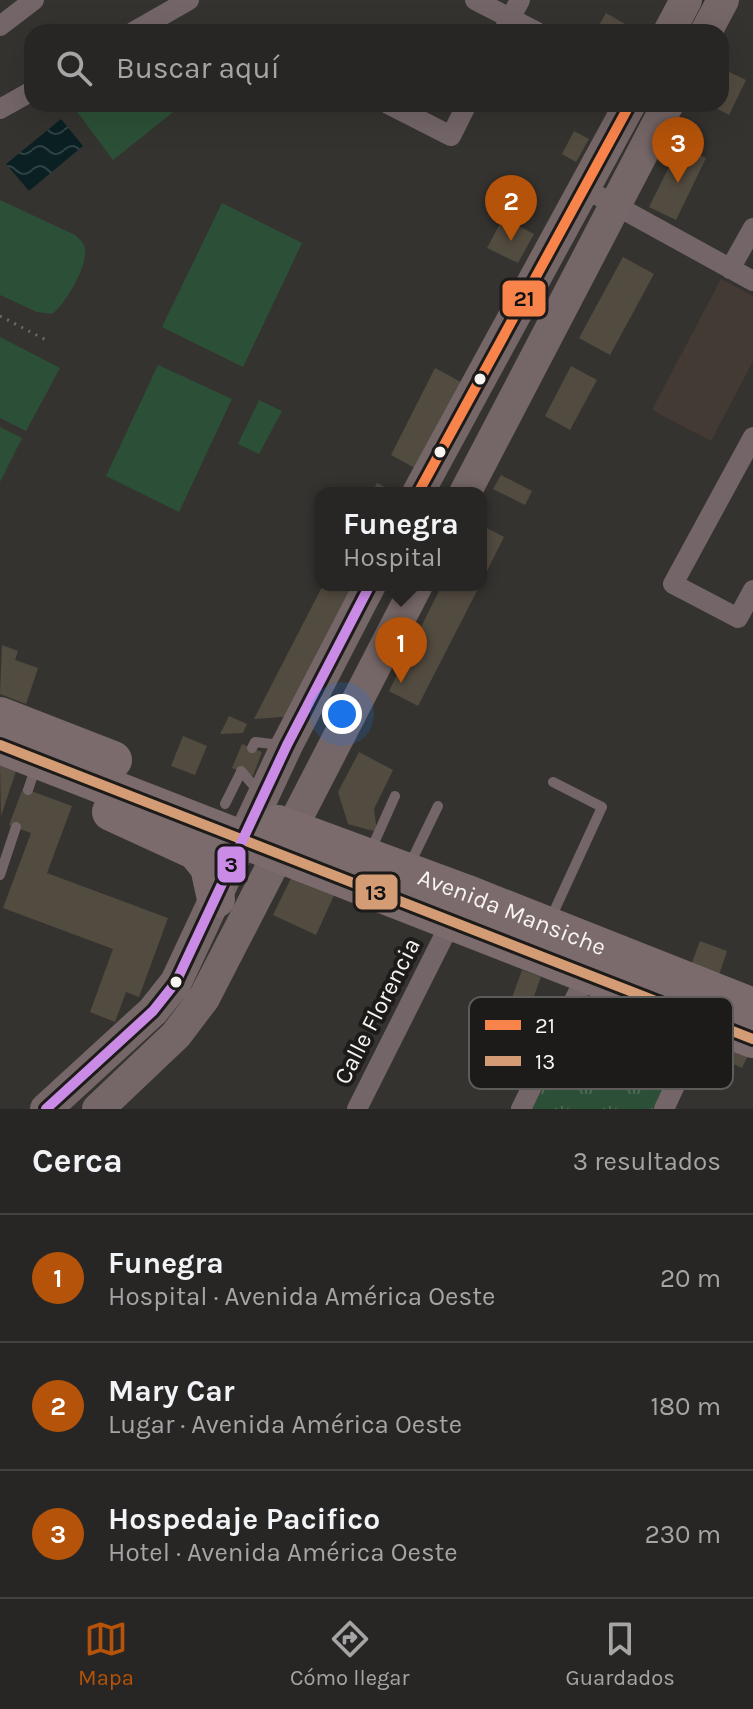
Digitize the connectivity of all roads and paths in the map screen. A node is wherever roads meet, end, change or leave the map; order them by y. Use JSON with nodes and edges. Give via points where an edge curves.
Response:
{"nodes":[{"id":1,"x":34,"y":0,"type":"edge"},
{"id":2,"x":189,"y":0,"type":"edge"},
{"id":3,"x":475,"y":0,"type":"edge"},
{"id":4,"x":686,"y":0,"type":"edge"},
{"id":5,"x":723,"y":0,"type":"edge"},
{"id":6,"x":511,"y":17,"type":"edge"},
{"id":7,"x":147,"y":24,"type":"edge"},
{"id":8,"x":673,"y":24,"type":"edge"},
{"id":9,"x":710,"y":24,"type":"edge"},
{"id":10,"x":0,"y":26,"type":"edge"},
{"id":11,"x":24,"y":96,"type":"edge"},
{"id":12,"x":0,"y":109,"type":"edge"},
{"id":13,"x":404,"y":112,"type":"edge"},
{"id":14,"x":463,"y":112,"type":"edge"},
{"id":15,"x":626,"y":112,"type":"edge"},
{"id":16,"x":664,"y":112,"type":"edge"},
{"id":17,"x":584,"y":188,"type":"junction"},
{"id":18,"x":615,"y":205,"type":"junction"},
{"id":19,"x":753,"y":228,"type":"edge"},
{"id":20,"x":730,"y":269,"type":"junction"},
{"id":21,"x":753,"y":281,"type":"edge"},
{"id":22,"x":0,"y":316,"type":"edge"},
{"id":23,"x":46,"y":340,"type":"dead end"},
{"id":24,"x":753,"y":437,"type":"edge"},
{"id":25,"x":421,"y":487,"type":"edge"},
{"id":26,"x":468,"y":487,"type":"edge"},
{"id":27,"x":753,"y":590,"type":"edge"},
{"id":28,"x":367,"y":591,"type":"edge"},
{"id":29,"x":414,"y":591,"type":"edge"},
{"id":30,"x":287,"y":745,"type":"junction"},
{"id":31,"x":252,"y":748,"type":"dead end"},
{"id":32,"x":25,"y":751,"type":"edge"},
{"id":33,"x":106,"y":771,"type":"junction"},
{"id":34,"x":553,"y":782,"type":"dead end"},
{"id":35,"x":395,"y":796,"type":"dead end"},
{"id":36,"x":244,"y":800,"type":"junction"},
{"id":37,"x":438,"y":806,"type":"dead end"},
{"id":38,"x":16,"y":827,"type":"dead end"},
{"id":39,"x":284,"y":840,"type":"junction"},
{"id":40,"x":368,"y":857,"type":"junction"},
{"id":41,"x":407,"y":871,"type":"junction"},
{"id":42,"x":0,"y":875,"type":"edge"},
{"id":43,"x":216,"y":899,"type":"junction"},
{"id":44,"x":458,"y":906,"type":"junction"},
{"id":45,"x":547,"y":925,"type":"junction"},
{"id":46,"x":593,"y":960,"type":"junction"},
{"id":47,"x":575,"y":997,"type":"edge"},
{"id":48,"x":698,"y":997,"type":"edge"},
{"id":49,"x":733,"y":1015,"type":"edge"},
{"id":50,"x":753,"y":1039,"type":"edge"},
{"id":51,"x":80,"y":1079,"type":"junction"},
{"id":52,"x":531,"y":1089,"type":"edge"},
{"id":53,"x":676,"y":1089,"type":"edge"},
{"id":54,"x":102,"y":1106,"type":"edge"},
{"id":55,"x":46,"y":1109,"type":"edge"},
{"id":56,"x":357,"y":1109,"type":"edge"},
{"id":57,"x":521,"y":1109,"type":"edge"},
{"id":58,"x":664,"y":1109,"type":"edge"}],
"edges":[{"from":1,"to":10,"type":"street"},
{"from":2,"to":7,"type":"street"},
{"from":3,"to":6,"type":"street"},
{"from":4,"to":8,"type":"main road"},
{"from":5,"to":9,"type":"main road"},
{"from":11,"to":12,"type":"street"},
{"from":13,"to":14,"type":"street","via":[[451,136]]},
{"from":15,"to":17,"type":"main road"},
{"from":16,"to":18,"type":"main road"},
{"from":17,"to":18,"type":"street"},
{"from":17,"to":25,"type":"main road"},
{"from":18,"to":20,"type":"street"},
{"from":18,"to":26,"type":"main road"},
{"from":19,"to":20,"type":"street"},
{"from":20,"to":21,"type":"street"},
{"from":22,"to":23,"type":"path"},
{"from":24,"to":27,"type":"street","via":[[673,584],[738,618]]},
{"from":28,"to":30,"type":"main road"},
{"from":29,"to":39,"type":"main road"},
{"from":30,"to":31,"type":"lane","via":[[255,742]]},
{"from":30,"to":36,"type":"main road"},
{"from":32,"to":33,"type":"highway","name":"Avenida Mansiche"},
{"from":32,"to":33,"type":"highway","name":"Avenida Mansiche"},
{"from":32,"to":43,"type":"highway","via":[[102,808],[196,851],[209,867]]},
{"from":33,"to":36,"type":"highway","name":"Avenida Mansiche"},
{"from":34,"to":45,"type":"lane","via":[[602,807]]},
{"from":35,"to":40,"type":"lane"},
{"from":36,"to":39,"type":"highway","name":"Avenida Mansiche"},
{"from":36,"to":43,"type":"main road"},
{"from":37,"to":41,"type":"lane"},
{"from":38,"to":42,"type":"lane"},
{"from":39,"to":40,"type":"highway","name":"Avenida Mansiche"},
{"from":39,"to":44,"type":"highway","name":"Avenida Mansiche"},
{"from":39,"to":54,"type":"main road","via":[[191,1017]]},
{"from":40,"to":41,"type":"highway","name":"Avenida Mansiche"},
{"from":41,"to":44,"type":"highway","name":"Avenida Mansiche"},
{"from":43,"to":51,"type":"main road","via":[[166,997]]},
{"from":44,"to":45,"type":"highway","name":"Avenida Mansiche"},
{"from":44,"to":46,"type":"highway","name":"Avenida Mansiche"},
{"from":44,"to":56,"type":"street","name":"Calle Florencia"},
{"from":45,"to":46,"type":"highway","name":"Avenida Mansiche"},
{"from":46,"to":47,"type":"street"},
{"from":46,"to":48,"type":"highway","name":"Avenida Mansiche"},
{"from":49,"to":50,"type":"highway","name":"Avenida Mansiche"},
{"from":51,"to":54,"type":"main road","via":[[101,1088]]},
{"from":51,"to":55,"type":"main road"},
{"from":52,"to":57,"type":"street"},
{"from":53,"to":58,"type":"street"}]}
